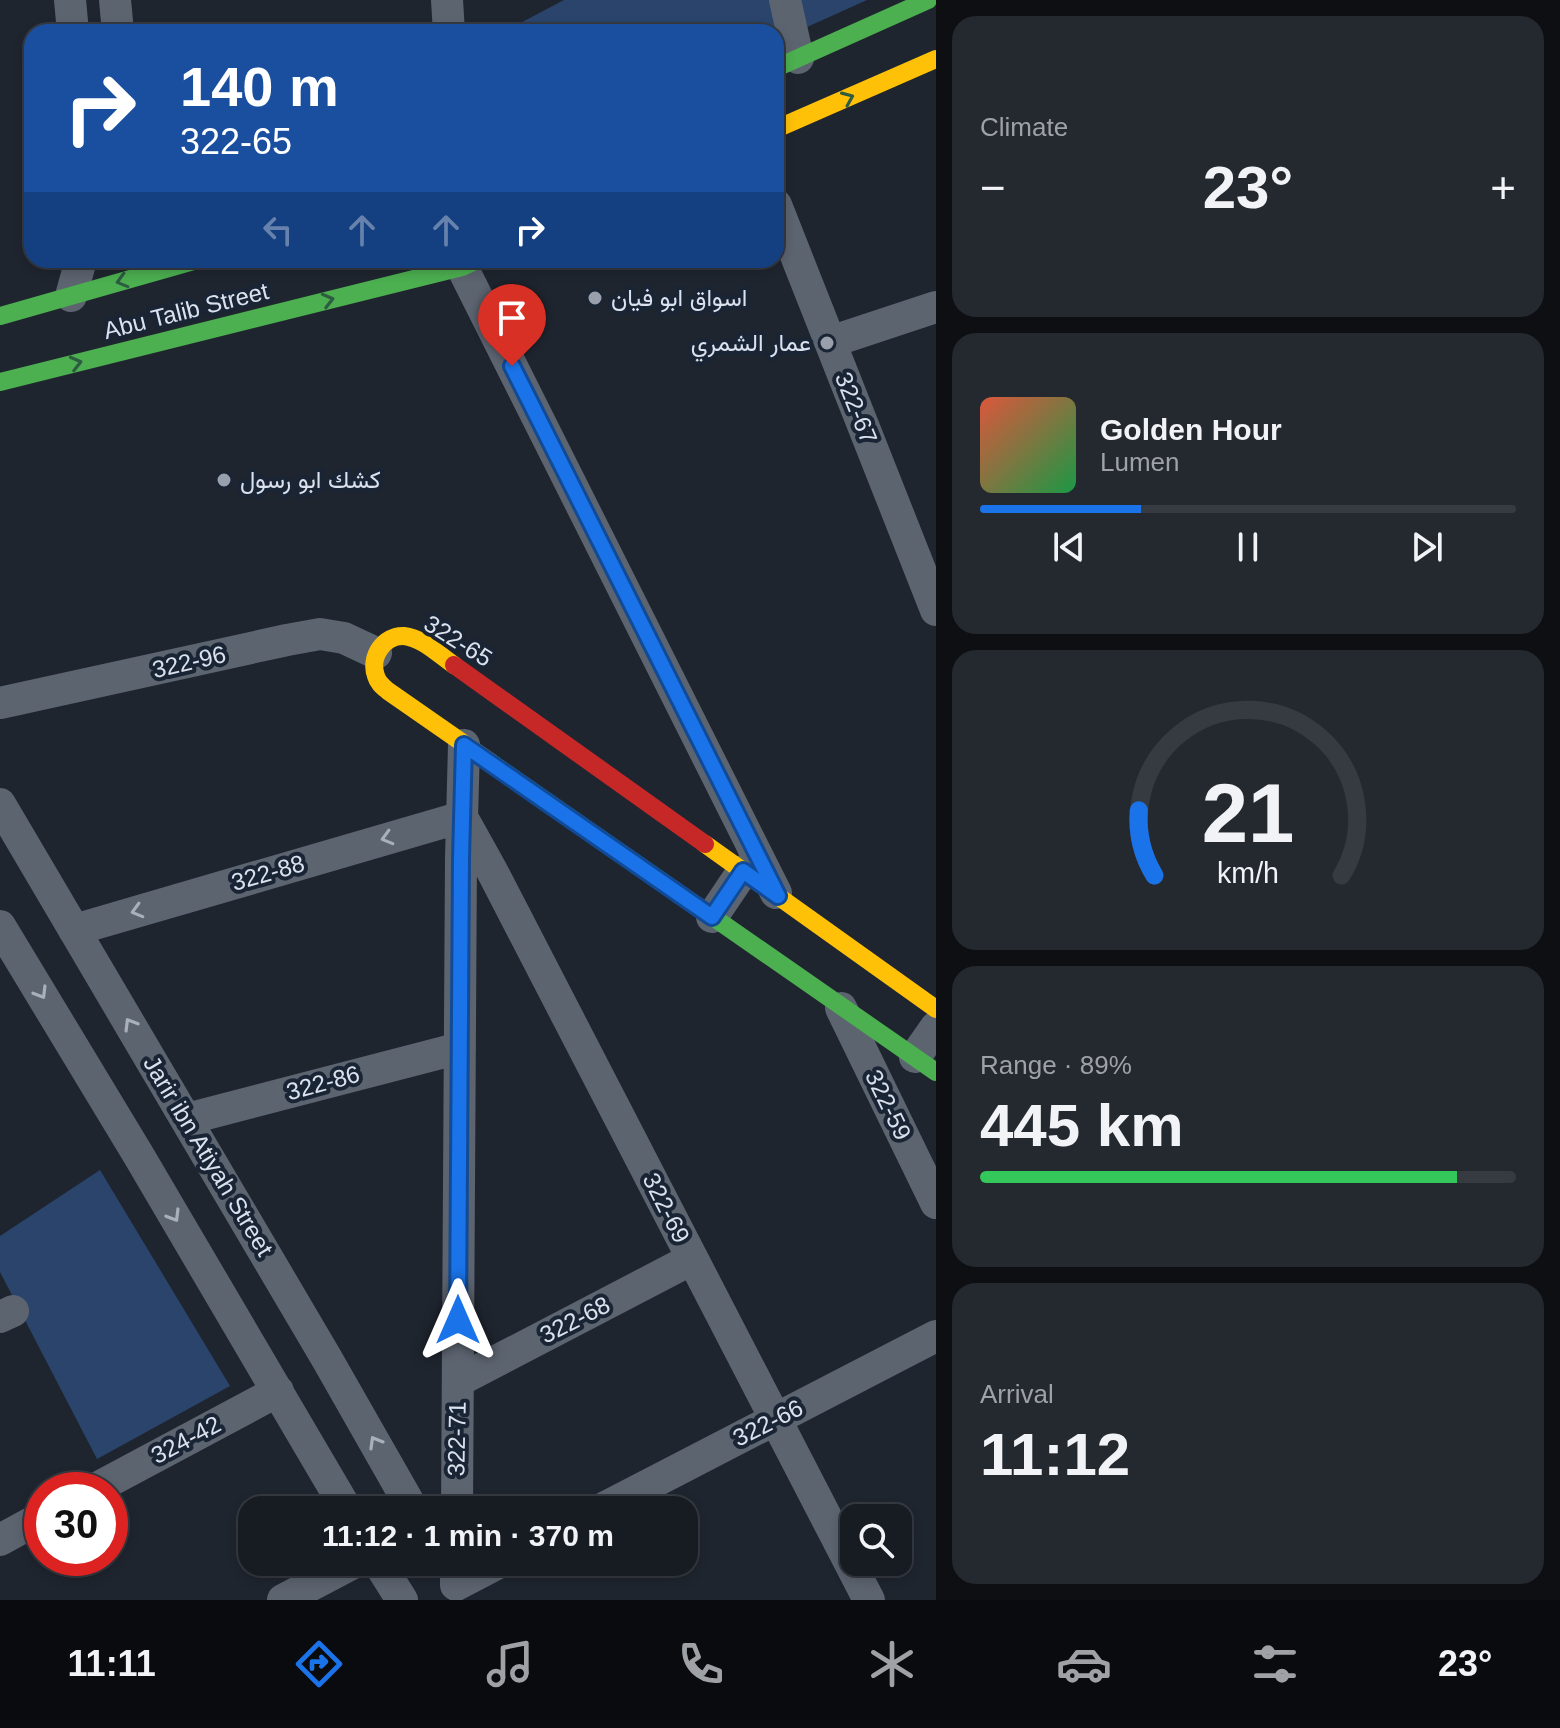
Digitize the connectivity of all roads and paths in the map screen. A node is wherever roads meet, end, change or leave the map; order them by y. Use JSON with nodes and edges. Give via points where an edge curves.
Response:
{"nodes":[{"id":1,"x":70,"y":0,"type":"edge"},
{"id":2,"x":115,"y":0,"type":"edge"},
{"id":3,"x":447,"y":0,"type":"edge"},
{"id":4,"x":785,"y":0,"type":"edge"},
{"id":5,"x":928,"y":0,"type":"edge"},
{"id":6,"x":72,"y":24,"type":"edge"},
{"id":7,"x":117,"y":24,"type":"edge"},
{"id":8,"x":448,"y":24,"type":"edge"},
{"id":9,"x":936,"y":59,"type":"edge"},
{"id":10,"x":787,"y":63,"type":"edge"},
{"id":11,"x":784,"y":126,"type":"edge"},
{"id":12,"x":784,"y":225,"type":"edge"},
{"id":13,"x":79,"y":268,"type":"edge"},
{"id":14,"x":161,"y":268,"type":"edge"},
{"id":15,"x":450,"y":268,"type":"edge"},
{"id":16,"x":472,"y":268,"type":"edge"},
{"id":17,"x":71,"y":296,"type":"junction"},
{"id":18,"x":936,"y":307,"type":"edge"},
{"id":19,"x":0,"y":316,"type":"edge"},
{"id":20,"x":830,"y":342,"type":"junction"},
{"id":21,"x":0,"y":382,"type":"edge"},
{"id":22,"x":936,"y":610,"type":"edge"},
{"id":23,"x":376,"y":653,"type":"junction"},
{"id":24,"x":0,"y":703,"type":"edge"},
{"id":25,"x":464,"y":745,"type":"junction"},
{"id":26,"x":0,"y":804,"type":"edge"},
{"id":27,"x":462,"y":817,"type":"junction"},
{"id":28,"x":743,"y":871,"type":"junction"},
{"id":29,"x":778,"y":896,"type":"junction"},
{"id":30,"x":712,"y":917,"type":"junction"},
{"id":31,"x":0,"y":926,"type":"edge"},
{"id":32,"x":74,"y":930,"type":"junction"},
{"id":33,"x":840,"y":1006,"type":"junction"},
{"id":34,"x":936,"y":1009,"type":"edge"},
{"id":35,"x":936,"y":1027,"type":"edge"},
{"id":36,"x":460,"y":1048,"type":"junction"},
{"id":37,"x":926,"y":1065,"type":"edge"},
{"id":38,"x":187,"y":1119,"type":"junction"},
{"id":39,"x":936,"y":1203,"type":"edge"},
{"id":40,"x":692,"y":1259,"type":"junction"},
{"id":41,"x":936,"y":1336,"type":"edge"},
{"id":42,"x":458,"y":1381,"type":"junction"},
{"id":43,"x":278,"y":1391,"type":"junction"},
{"id":44,"x":775,"y":1419,"type":"junction"},
{"id":45,"x":127,"y":1472,"type":"edge"},
{"id":46,"x":339,"y":1496,"type":"edge"},
{"id":47,"x":405,"y":1496,"type":"edge"},
{"id":48,"x":457,"y":1496,"type":"edge"},
{"id":49,"x":627,"y":1496,"type":"edge"},
{"id":50,"x":24,"y":1527,"type":"edge"},
{"id":51,"x":0,"y":1540,"type":"edge"},
{"id":52,"x":328,"y":1576,"type":"edge"},
{"id":53,"x":387,"y":1576,"type":"edge"},
{"id":54,"x":283,"y":1600,"type":"edge"},
{"id":55,"x":402,"y":1600,"type":"edge"},
{"id":56,"x":869,"y":1600,"type":"edge"}],
"edges":[{"from":1,"to":6,"type":"street"},
{"from":2,"to":7,"type":"street"},
{"from":3,"to":8,"type":"street"},
{"from":4,"to":10,"type":"street"},
{"from":5,"to":10,"type":"street"},
{"from":11,"to":9,"type":"street","one_way":true},
{"from":12,"to":20,"type":"street","name":"322-67"},
{"from":13,"to":17,"type":"street"},
{"from":14,"to":17,"type":"street","name":"Abu Talib Street","one_way":true},
{"from":21,"to":15,"type":"street","name":"Abu Talib Street","one_way":true},
{"from":16,"to":29,"type":"street"},
{"from":17,"to":19,"type":"street","name":"Abu Talib Street"},
{"from":18,"to":20,"type":"street"},
{"from":20,"to":22,"type":"street","name":"322-67"},
{"from":23,"to":24,"type":"street","name":"322-96","via":[[320,634]]},
{"from":23,"to":25,"type":"street","via":[[377,681]]},
{"from":23,"to":28,"type":"street","name":"322-65","via":[[394,637],[419,640]]},
{"from":25,"to":27,"type":"street","name":"322-71"},
{"from":25,"to":30,"type":"street"},
{"from":26,"to":32,"type":"street","name":"Jarir ibn Atiyah Street"},
{"from":27,"to":32,"type":"street","name":"322-88","one_way":true},
{"from":27,"to":36,"type":"street","name":"322-71"},
{"from":27,"to":40,"type":"street","name":"322-69"},
{"from":28,"to":29,"type":"street","name":"322-65"},
{"from":28,"to":30,"type":"street"},
{"from":29,"to":34,"type":"street","name":"322-65"},
{"from":30,"to":33,"type":"street"},
{"from":31,"to":43,"type":"street","one_way":true},
{"from":38,"to":32,"type":"street","name":"Jarir ibn Atiyah Street","one_way":true},
{"from":33,"to":37,"type":"street"},
{"from":33,"to":39,"type":"street","name":"322-59"},
{"from":35,"to":37,"type":"street"},
{"from":36,"to":38,"type":"street","name":"322-86"},
{"from":36,"to":42,"type":"street","name":"322-71"},
{"from":47,"to":38,"type":"street","name":"Jarir ibn Atiyah Street","one_way":true},
{"from":40,"to":42,"type":"street","name":"322-68"},
{"from":40,"to":44,"type":"street","name":"322-69"},
{"from":41,"to":44,"type":"street","name":"322-66"},
{"from":42,"to":48,"type":"street","name":"322-71"},
{"from":43,"to":45,"type":"street","name":"324-42"},
{"from":43,"to":46,"type":"street"},
{"from":44,"to":49,"type":"street","name":"322-66"},
{"from":44,"to":56,"type":"street","name":"322-69"},
{"from":50,"to":51,"type":"street"},
{"from":52,"to":54,"type":"street"},
{"from":53,"to":55,"type":"street"}]}
